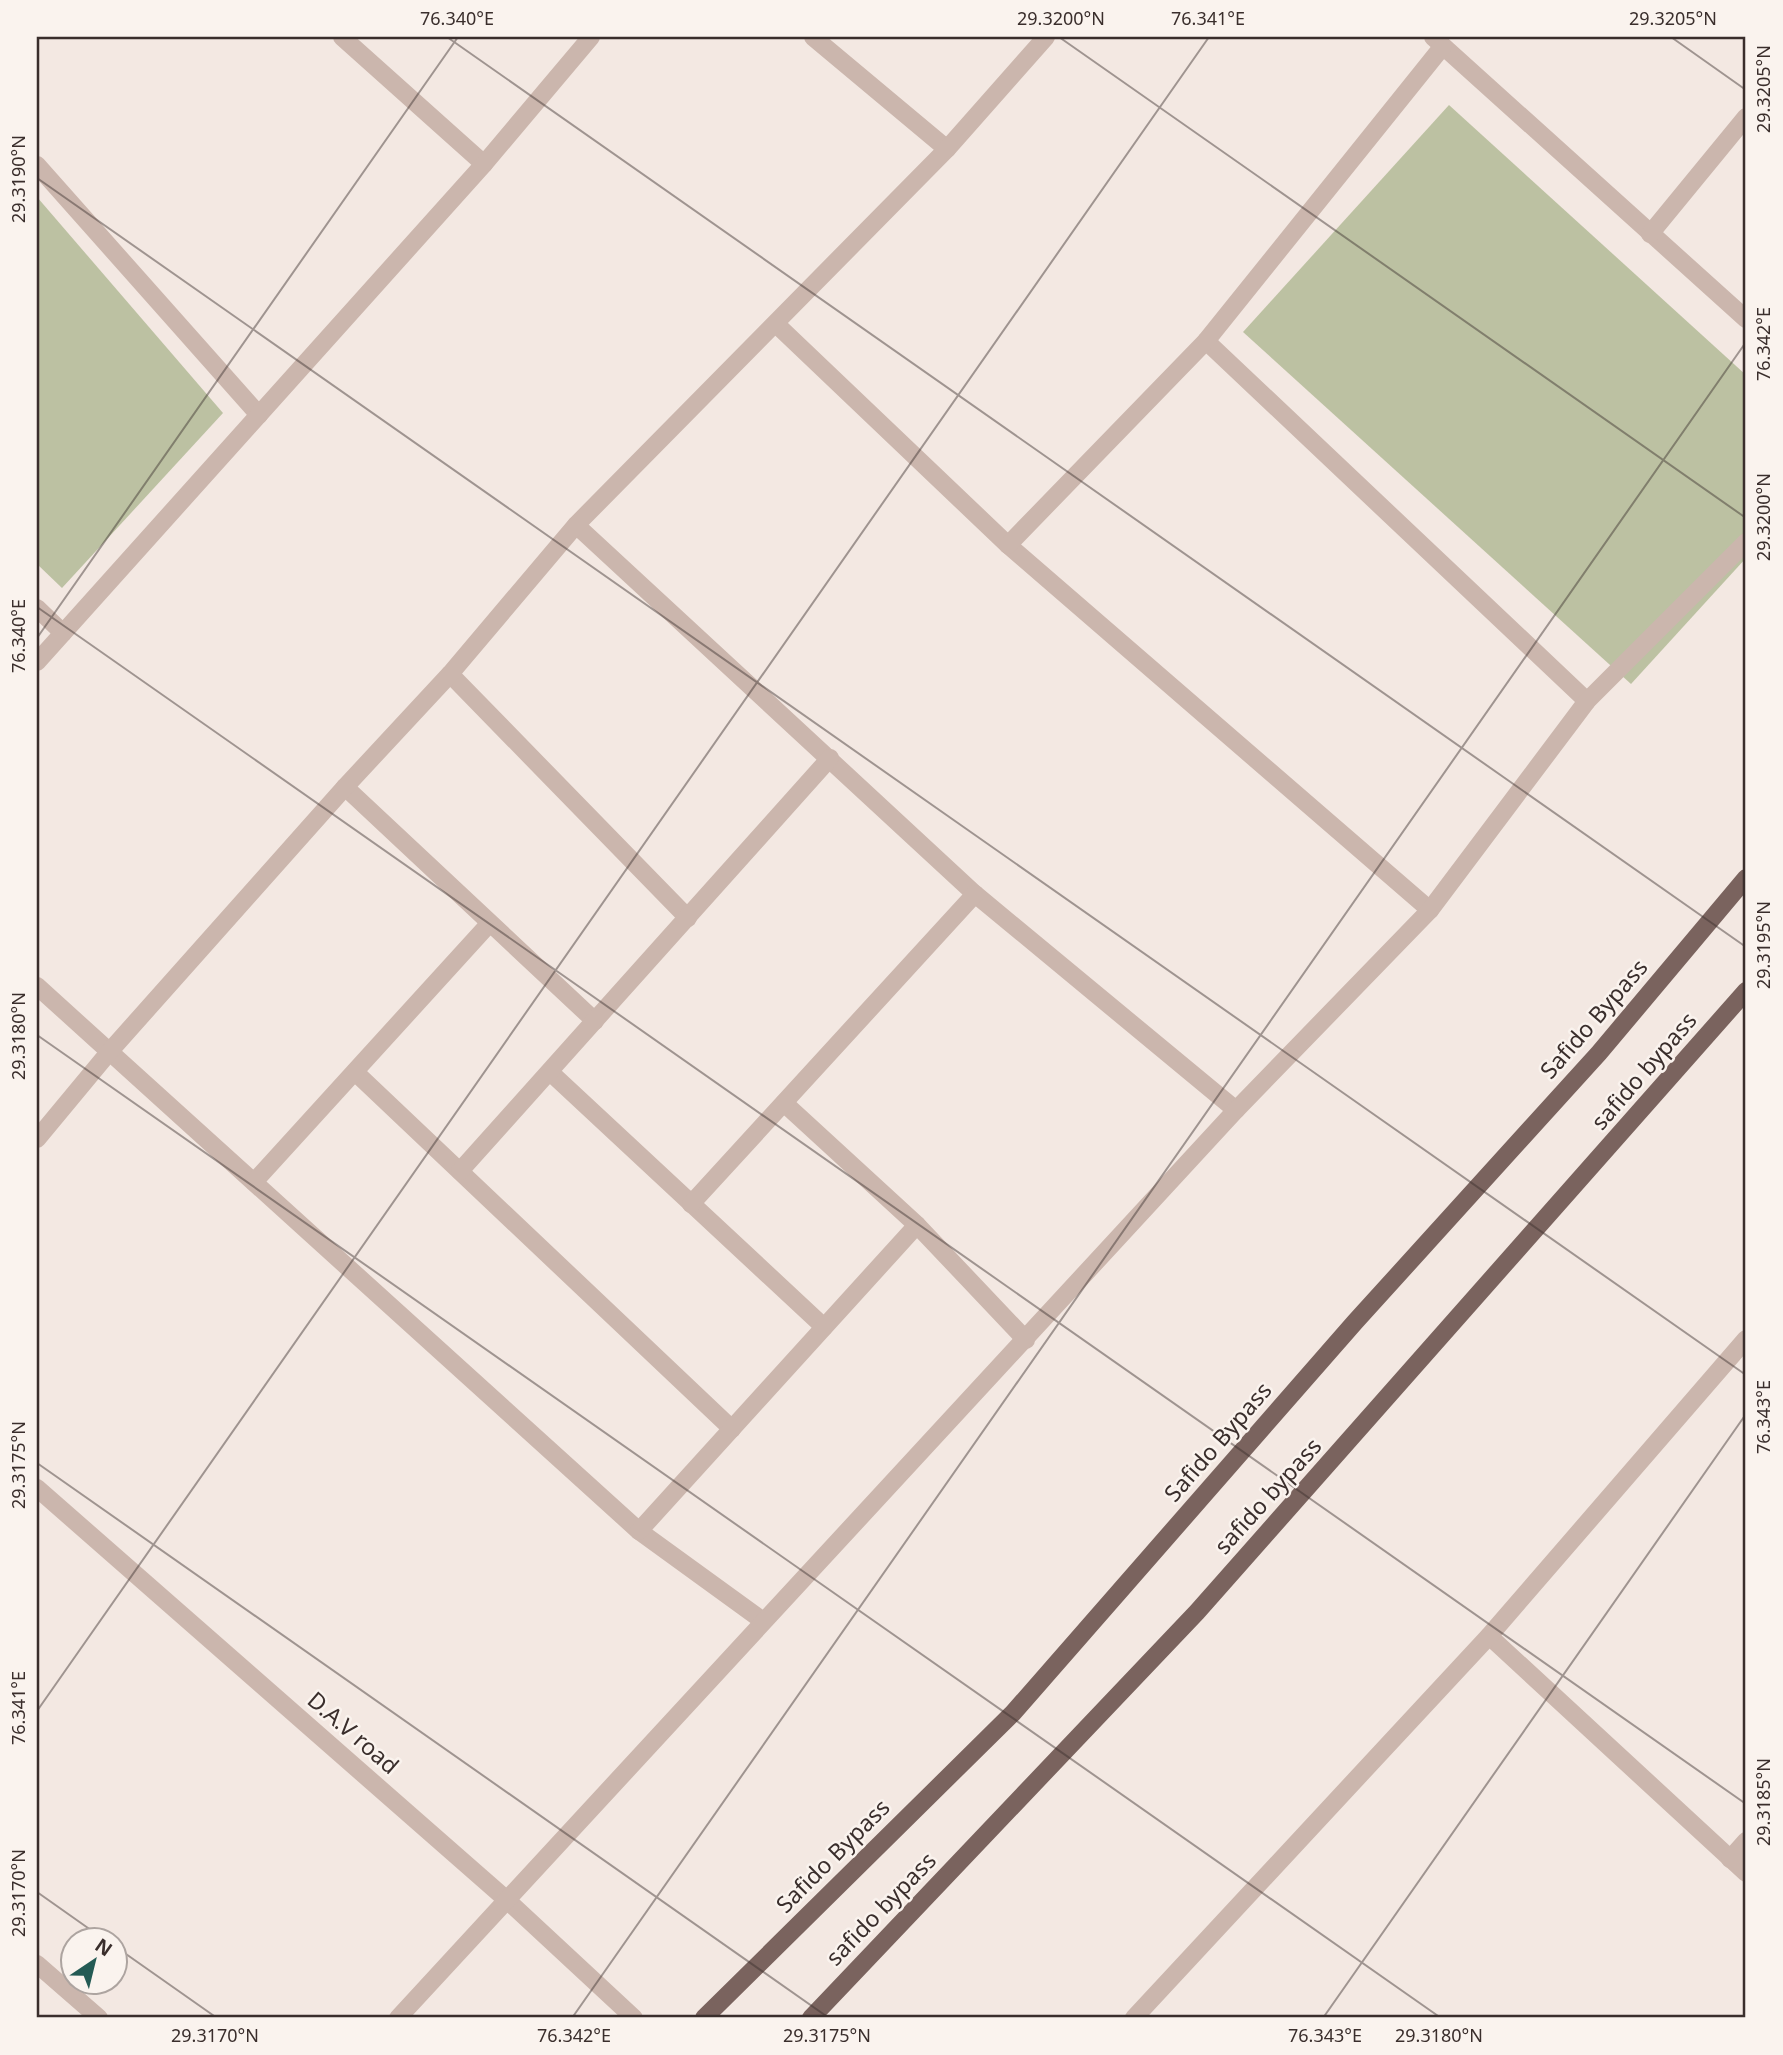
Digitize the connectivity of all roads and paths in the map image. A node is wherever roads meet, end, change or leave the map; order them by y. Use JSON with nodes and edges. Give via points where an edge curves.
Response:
{"nodes":[{"id":1,"x":342,"y":37,"type":"edge"},
{"id":2,"x":591,"y":37,"type":"edge"},
{"id":3,"x":813,"y":37,"type":"edge"},
{"id":4,"x":1046,"y":37,"type":"edge"},
{"id":5,"x":1438,"y":42,"type":"edge"},
{"id":6,"x":1746,"y":117,"type":"edge"},
{"id":7,"x":947,"y":149,"type":"junction"},
{"id":8,"x":484,"y":164,"type":"junction"},
{"id":9,"x":37,"y":166,"type":"edge"},
{"id":10,"x":1650,"y":234,"type":"junction"},
{"id":11,"x":1746,"y":319,"type":"edge"},
{"id":12,"x":776,"y":324,"type":"junction"},
{"id":13,"x":1206,"y":341,"type":"junction"},
{"id":14,"x":259,"y":415,"type":"junction"},
{"id":15,"x":576,"y":525,"type":"junction"},
{"id":16,"x":1746,"y":542,"type":"edge"},
{"id":17,"x":1008,"y":545,"type":"junction"},
{"id":18,"x":37,"y":608,"type":"edge"},
{"id":19,"x":63,"y":633,"type":"junction"},
{"id":20,"x":37,"y":662,"type":"edge"},
{"id":21,"x":450,"y":674,"type":"junction"},
{"id":22,"x":1587,"y":701,"type":"junction"},
{"id":23,"x":830,"y":758,"type":"junction"},
{"id":24,"x":345,"y":787,"type":"junction"},
{"id":25,"x":1746,"y":877,"type":"edge"},
{"id":26,"x":975,"y":894,"type":"junction"},
{"id":27,"x":1430,"y":910,"type":"junction"},
{"id":28,"x":688,"y":918,"type":"junction"},
{"id":29,"x":489,"y":924,"type":"junction"},
{"id":30,"x":37,"y":986,"type":"edge"},
{"id":31,"x":1746,"y":991,"type":"edge"},
{"id":32,"x":595,"y":1021,"type":"junction"},
{"id":33,"x":110,"y":1051,"type":"junction"},
{"id":34,"x":355,"y":1072,"type":"junction"},
{"id":35,"x":550,"y":1072,"type":"junction"},
{"id":36,"x":784,"y":1103,"type":"junction"},
{"id":37,"x":1236,"y":1110,"type":"junction"},
{"id":38,"x":37,"y":1139,"type":"edge"},
{"id":39,"x":460,"y":1171,"type":"junction"},
{"id":40,"x":254,"y":1182,"type":"junction"},
{"id":41,"x":691,"y":1204,"type":"junction"},
{"id":42,"x":917,"y":1225,"type":"junction"},
{"id":43,"x":824,"y":1328,"type":"junction"},
{"id":44,"x":1746,"y":1339,"type":"edge"},
{"id":45,"x":1026,"y":1340,"type":"junction"},
{"id":46,"x":732,"y":1429,"type":"junction"},
{"id":47,"x":37,"y":1488,"type":"edge"},
{"id":48,"x":639,"y":1531,"type":"junction"},
{"id":49,"x":763,"y":1621,"type":"junction"},
{"id":50,"x":1489,"y":1636,"type":"junction"},
{"id":51,"x":1746,"y":1841,"type":"edge"},
{"id":52,"x":1730,"y":1859,"type":"junction"},
{"id":53,"x":1746,"y":1873,"type":"edge"},
{"id":54,"x":508,"y":1901,"type":"junction"},
{"id":55,"x":37,"y":1965,"type":"edge"},
{"id":56,"x":99,"y":2018,"type":"edge"},
{"id":57,"x":398,"y":2018,"type":"edge"},
{"id":58,"x":634,"y":2018,"type":"edge"},
{"id":59,"x":704,"y":2018,"type":"edge"},
{"id":60,"x":811,"y":2018,"type":"edge"},
{"id":61,"x":1134,"y":2018,"type":"edge"}],
"edges":[{"from":1,"to":8,"type":"street"},
{"from":2,"to":8,"type":"street"},
{"from":3,"to":7,"type":"street"},
{"from":4,"to":7,"type":"street"},
{"from":5,"to":10,"type":"street"},
{"from":5,"to":13,"type":"street"},
{"from":6,"to":10,"type":"street"},
{"from":7,"to":12,"type":"street"},
{"from":8,"to":14,"type":"street"},
{"from":9,"to":14,"type":"street"},
{"from":10,"to":11,"type":"street"},
{"from":12,"to":15,"type":"street"},
{"from":12,"to":17,"type":"street"},
{"from":13,"to":17,"type":"street"},
{"from":13,"to":22,"type":"street"},
{"from":14,"to":19,"type":"street"},
{"from":15,"to":21,"type":"street"},
{"from":15,"to":23,"type":"street"},
{"from":16,"to":22,"type":"street"},
{"from":17,"to":27,"type":"street"},
{"from":18,"to":19,"type":"street"},
{"from":19,"to":20,"type":"street"},
{"from":21,"to":24,"type":"street"},
{"from":21,"to":28,"type":"street"},
{"from":22,"to":27,"type":"street"},
{"from":23,"to":26,"type":"street"},
{"from":23,"to":28,"type":"street"},
{"from":24,"to":29,"type":"street"},
{"from":24,"to":33,"type":"street"},
{"from":25,"to":59,"type":"main road","name":"Safido Bypass","via":[[1599,1053],[1355,1322],[1013,1713]]},
{"from":26,"to":36,"type":"street"},
{"from":26,"to":37,"type":"street"},
{"from":27,"to":37,"type":"street"},
{"from":28,"to":32,"type":"street"},
{"from":29,"to":32,"type":"street"},
{"from":29,"to":34,"type":"street"},
{"from":30,"to":33,"type":"street"},
{"from":31,"to":60,"type":"main road","name":"safido bypass","via":[[1197,1612]]},
{"from":32,"to":35,"type":"street"},
{"from":33,"to":38,"type":"street"},
{"from":33,"to":40,"type":"street"},
{"from":34,"to":39,"type":"street"},
{"from":34,"to":40,"type":"street"},
{"from":35,"to":39,"type":"street"},
{"from":35,"to":41,"type":"street"},
{"from":36,"to":41,"type":"street"},
{"from":36,"to":42,"type":"street"},
{"from":37,"to":45,"type":"street"},
{"from":39,"to":46,"type":"street"},
{"from":40,"to":48,"type":"street"},
{"from":41,"to":43,"type":"street"},
{"from":42,"to":43,"type":"street"},
{"from":42,"to":45,"type":"street"},
{"from":43,"to":46,"type":"street"},
{"from":44,"to":50,"type":"street"},
{"from":45,"to":49,"type":"street"},
{"from":46,"to":48,"type":"street"},
{"from":47,"to":54,"type":"street","name":"D.A.V road"},
{"from":48,"to":49,"type":"street"},
{"from":49,"to":54,"type":"street"},
{"from":50,"to":52,"type":"street"},
{"from":50,"to":61,"type":"street"},
{"from":51,"to":52,"type":"street"},
{"from":52,"to":53,"type":"street"},
{"from":54,"to":57,"type":"street"},
{"from":54,"to":58,"type":"street","name":"D.A.V road"},
{"from":55,"to":56,"type":"street"}]}
